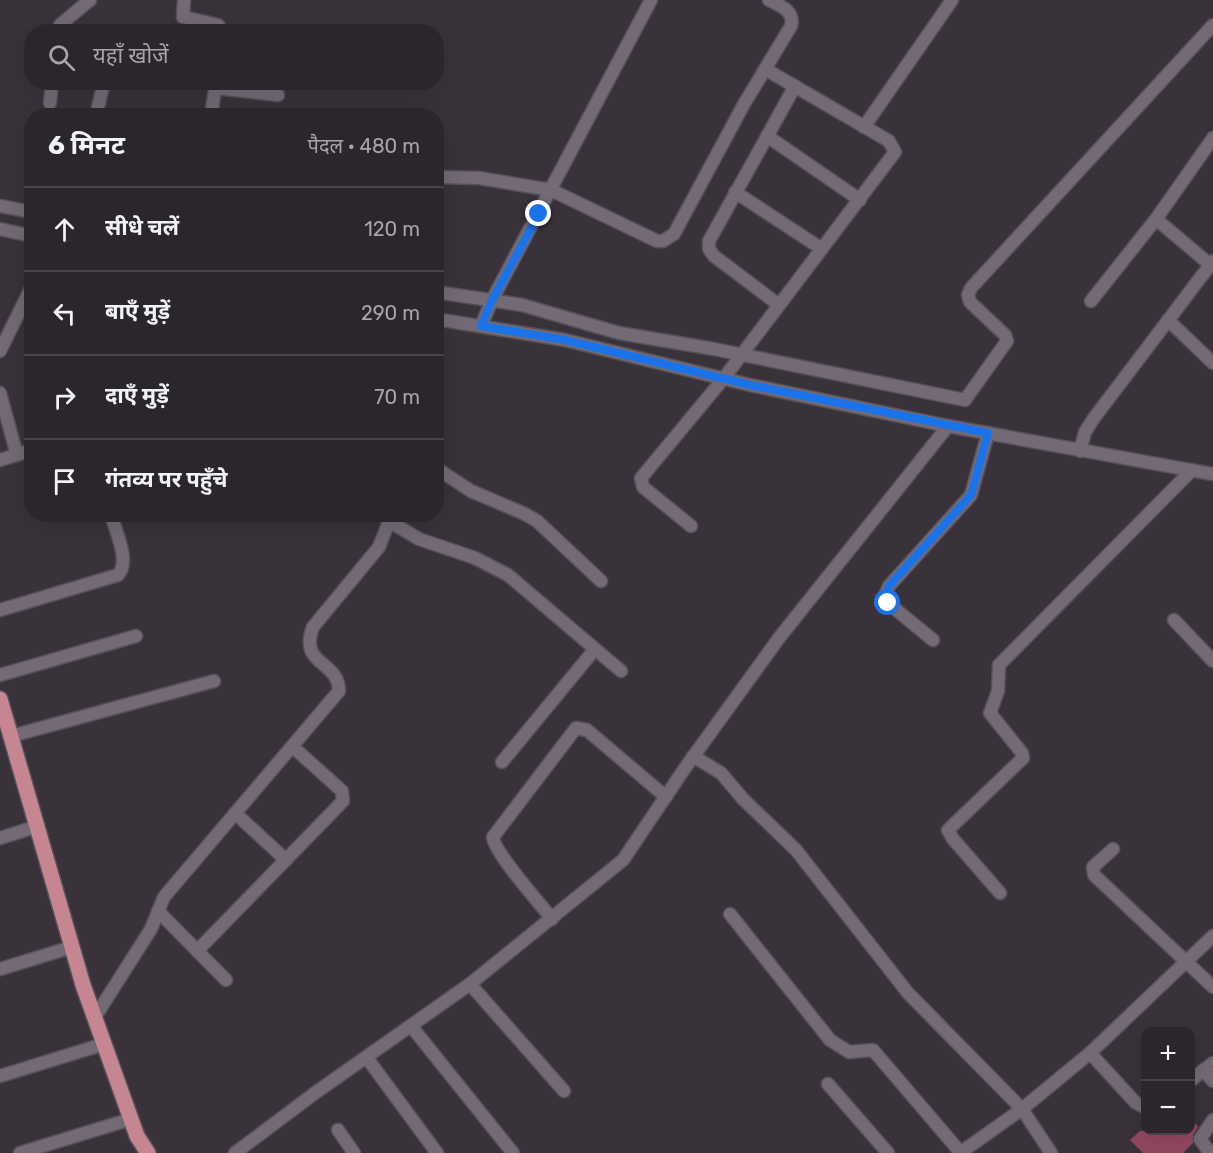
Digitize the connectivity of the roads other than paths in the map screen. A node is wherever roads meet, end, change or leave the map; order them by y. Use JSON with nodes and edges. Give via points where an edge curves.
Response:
{"nodes":[{"id":1,"x":90,"y":0,"type":"edge"},
{"id":2,"x":184,"y":0,"type":"edge"},
{"id":3,"x":651,"y":0,"type":"edge"},
{"id":4,"x":769,"y":0,"type":"edge"},
{"id":5,"x":952,"y":0,"type":"edge"},
{"id":6,"x":61,"y":24,"type":"edge"},
{"id":7,"x":214,"y":24,"type":"edge"},
{"id":8,"x":1213,"y":25,"type":"edge"},
{"id":9,"x":765,"y":69,"type":"junction"},
{"id":10,"x":795,"y":86,"type":"junction"},
{"id":11,"x":51,"y":90,"type":"edge"},
{"id":12,"x":102,"y":90,"type":"edge"},
{"id":13,"x":214,"y":90,"type":"edge"},
{"id":14,"x":243,"y":90,"type":"edge"},
{"id":15,"x":278,"y":95,"type":"dead end"},
{"id":16,"x":50,"y":103,"type":"dead end"},
{"id":17,"x":98,"y":108,"type":"edge"},
{"id":18,"x":212,"y":108,"type":"edge"},
{"id":19,"x":864,"y":127,"type":"junction"},
{"id":20,"x":767,"y":136,"type":"junction"},
{"id":21,"x":1213,"y":138,"type":"edge"},
{"id":22,"x":444,"y":177,"type":"edge"},
{"id":23,"x":551,"y":190,"type":"junction"},
{"id":24,"x":735,"y":192,"type":"junction"},
{"id":25,"x":860,"y":200,"type":"junction"},
{"id":26,"x":0,"y":206,"type":"edge"},
{"id":27,"x":24,"y":210,"type":"edge"},
{"id":28,"x":1156,"y":219,"type":"junction"},
{"id":29,"x":0,"y":229,"type":"edge"},
{"id":30,"x":24,"y":234,"type":"edge"},
{"id":31,"x":822,"y":249,"type":"junction"},
{"id":32,"x":1212,"y":264,"type":"edge"},
{"id":33,"x":444,"y":295,"type":"edge"},
{"id":34,"x":1091,"y":301,"type":"dead end"},
{"id":35,"x":24,"y":303,"type":"edge"},
{"id":36,"x":779,"y":305,"type":"junction"},
{"id":37,"x":487,"y":312,"type":"junction"},
{"id":38,"x":444,"y":318,"type":"edge"},
{"id":39,"x":1168,"y":320,"type":"junction"},
{"id":40,"x":0,"y":351,"type":"edge"},
{"id":41,"x":1213,"y":363,"type":"edge"},
{"id":42,"x":733,"y":366,"type":"junction"},
{"id":43,"x":0,"y":393,"type":"edge"},
{"id":44,"x":948,"y":426,"type":"junction"},
{"id":45,"x":988,"y":433,"type":"junction"},
{"id":46,"x":1083,"y":441,"type":"junction"},
{"id":47,"x":24,"y":453,"type":"edge"},
{"id":48,"x":17,"y":455,"type":"junction"},
{"id":49,"x":0,"y":460,"type":"edge"},
{"id":50,"x":1192,"y":470,"type":"junction"},
{"id":51,"x":444,"y":473,"type":"edge"},
{"id":52,"x":1213,"y":474,"type":"edge"},
{"id":53,"x":113,"y":522,"type":"edge"},
{"id":54,"x":389,"y":522,"type":"edge"},
{"id":55,"x":396,"y":522,"type":"edge"},
{"id":56,"x":691,"y":526,"type":"dead end"},
{"id":57,"x":602,"y":581,"type":"dead end"},
{"id":58,"x":0,"y":610,"type":"edge"},
{"id":59,"x":1174,"y":620,"type":"dead end"},
{"id":60,"x":136,"y":636,"type":"dead end"},
{"id":61,"x":933,"y":640,"type":"dead end"},
{"id":62,"x":595,"y":649,"type":"junction"},
{"id":63,"x":1213,"y":661,"type":"edge"},
{"id":64,"x":621,"y":671,"type":"dead end"},
{"id":65,"x":0,"y":675,"type":"edge"},
{"id":66,"x":214,"y":681,"type":"dead end"},
{"id":67,"x":0,"y":699,"type":"edge"},
{"id":68,"x":11,"y":736,"type":"junction"},
{"id":69,"x":293,"y":747,"type":"junction"},
{"id":70,"x":693,"y":756,"type":"junction"},
{"id":71,"x":502,"y":762,"type":"dead end"},
{"id":72,"x":666,"y":797,"type":"junction"},
{"id":73,"x":235,"y":813,"type":"junction"},
{"id":74,"x":38,"y":826,"type":"junction"},
{"id":75,"x":0,"y":838,"type":"edge"},
{"id":76,"x":1113,"y":849,"type":"dead end"},
{"id":77,"x":286,"y":860,"type":"junction"},
{"id":78,"x":1000,"y":893,"type":"dead end"},
{"id":79,"x":158,"y":911,"type":"junction"},
{"id":80,"x":730,"y":914,"type":"dead end"},
{"id":81,"x":552,"y":919,"type":"junction"},
{"id":82,"x":1213,"y":936,"type":"edge"},
{"id":83,"x":72,"y":947,"type":"junction"},
{"id":84,"x":197,"y":951,"type":"junction"},
{"id":85,"x":1188,"y":960,"type":"junction"},
{"id":86,"x":0,"y":969,"type":"edge"},
{"id":87,"x":226,"y":980,"type":"dead end"},
{"id":88,"x":470,"y":984,"type":"junction"},
{"id":89,"x":1213,"y":987,"type":"edge"},
{"id":90,"x":95,"y":1017,"type":"junction"},
{"id":91,"x":411,"y":1026,"type":"junction"},
{"id":92,"x":104,"y":1044,"type":"junction"},
{"id":93,"x":1090,"y":1053,"type":"junction"},
{"id":94,"x":367,"y":1058,"type":"junction"},
{"id":95,"x":1208,"y":1066,"type":"edge"},
{"id":96,"x":0,"y":1076,"type":"edge"},
{"id":97,"x":1195,"y":1077,"type":"edge"},
{"id":98,"x":1213,"y":1081,"type":"edge"},
{"id":99,"x":828,"y":1084,"type":"dead end"},
{"id":100,"x":564,"y":1091,"type":"dead end"},
{"id":101,"x":1141,"y":1106,"type":"edge"},
{"id":102,"x":1022,"y":1109,"type":"junction"},
{"id":103,"x":131,"y":1119,"type":"junction"},
{"id":104,"x":1213,"y":1120,"type":"edge"},
{"id":105,"x":338,"y":1130,"type":"dead end"},
{"id":106,"x":20,"y":1153,"type":"edge"},
{"id":107,"x":148,"y":1153,"type":"edge"},
{"id":108,"x":235,"y":1153,"type":"edge"},
{"id":109,"x":354,"y":1153,"type":"edge"},
{"id":110,"x":437,"y":1153,"type":"edge"},
{"id":111,"x":513,"y":1153,"type":"edge"},
{"id":112,"x":888,"y":1153,"type":"edge"},
{"id":113,"x":960,"y":1153,"type":"edge"},
{"id":114,"x":1051,"y":1153,"type":"edge"},
{"id":115,"x":1210,"y":1153,"type":"edge"}],
"edges":[{"from":1,"to":6,"type":"street"},
{"from":2,"to":7,"type":"street","via":[[183,16]]},
{"from":3,"to":23,"type":"street"},
{"from":4,"to":9,"type":"street","via":[[787,10],[792,22]]},
{"from":5,"to":19,"type":"street"},
{"from":8,"to":42,"type":"street","via":[[971,288],[970,302],[1007,341],[969,399]]},
{"from":9,"to":10,"type":"street"},
{"from":9,"to":23,"type":"street","via":[[669,239],[657,241]]},
{"from":10,"to":19,"type":"street"},
{"from":10,"to":20,"type":"street"},
{"from":11,"to":16,"type":"street"},
{"from":12,"to":17,"type":"street"},
{"from":13,"to":18,"type":"street"},
{"from":14,"to":15,"type":"street"},
{"from":19,"to":25,"type":"street","via":[[889,141],[895,152]]},
{"from":20,"to":24,"type":"street"},
{"from":20,"to":25,"type":"street"},
{"from":21,"to":28,"type":"street"},
{"from":22,"to":23,"type":"street","via":[[479,178]]},
{"from":23,"to":37,"type":"street"},
{"from":24,"to":31,"type":"street"},
{"from":24,"to":36,"type":"street","via":[[712,234],[709,249]]},
{"from":25,"to":31,"type":"street"},
{"from":26,"to":27,"type":"street"},
{"from":28,"to":32,"type":"street"},
{"from":28,"to":34,"type":"street"},
{"from":29,"to":30,"type":"street"},
{"from":31,"to":36,"type":"street"},
{"from":32,"to":39,"type":"street"},
{"from":33,"to":37,"type":"street"},
{"from":35,"to":40,"type":"street"},
{"from":36,"to":42,"type":"street"},
{"from":37,"to":38,"type":"street"},
{"from":37,"to":42,"type":"street","via":[[565,340]]},
{"from":37,"to":42,"type":"street","via":[[550,312]]},
{"from":39,"to":41,"type":"street"},
{"from":39,"to":46,"type":"street"},
{"from":42,"to":44,"type":"street"},
{"from":42,"to":56,"type":"street","via":[[642,478],[643,487]]},
{"from":43,"to":48,"type":"street"},
{"from":44,"to":45,"type":"street"},
{"from":44,"to":70,"type":"street","via":[[779,638]]},
{"from":45,"to":46,"type":"street"},
{"from":45,"to":61,"type":"street","via":[[971,495],[885,595],[888,603]]},
{"from":46,"to":50,"type":"street"},
{"from":47,"to":48,"type":"street"},
{"from":48,"to":49,"type":"street"},
{"from":50,"to":52,"type":"street"},
{"from":50,"to":78,"type":"street","via":[[999,665],[998,691],[991,715],[1023,758],[948,830]]},
{"from":51,"to":57,"type":"street","via":[[471,491],[537,521]]},
{"from":53,"to":58,"type":"street","via":[[123,558],[118,575]]},
{"from":54,"to":69,"type":"street","via":[[379,547],[313,627],[308,646],[337,677],[339,691]]},
{"from":55,"to":62,"type":"street","via":[[419,539],[474,558],[508,575]]},
{"from":59,"to":63,"type":"street"},
{"from":60,"to":65,"type":"street"},
{"from":62,"to":64,"type":"street"},
{"from":62,"to":71,"type":"street"},
{"from":66,"to":68,"type":"street"},
{"from":67,"to":68,"type":"main road"},
{"from":68,"to":74,"type":"main road"},
{"from":69,"to":73,"type":"street"},
{"from":69,"to":77,"type":"street","via":[[342,791],[344,798]]},
{"from":70,"to":72,"type":"street"},
{"from":70,"to":102,"type":"street","via":[[721,773],[796,850],[908,993]]},
{"from":72,"to":81,"type":"street","via":[[623,860]]},
{"from":72,"to":81,"type":"street","via":[[587,730],[576,728],[493,837],[493,843]]},
{"from":73,"to":77,"type":"street"},
{"from":73,"to":79,"type":"street","via":[[164,897]]},
{"from":74,"to":75,"type":"street"},
{"from":74,"to":83,"type":"main road"},
{"from":76,"to":85,"type":"street","via":[[1093,867],[1094,876]]},
{"from":77,"to":84,"type":"street"},
{"from":79,"to":84,"type":"street"},
{"from":79,"to":90,"type":"street","via":[[151,929]]},
{"from":80,"to":113,"type":"street","via":[[830,1040],[849,1052],[873,1050]]},
{"from":81,"to":88,"type":"street"},
{"from":82,"to":85,"type":"street"},
{"from":83,"to":86,"type":"street"},
{"from":83,"to":90,"type":"main road"},
{"from":84,"to":87,"type":"street"},
{"from":85,"to":89,"type":"street"},
{"from":85,"to":93,"type":"street"},
{"from":88,"to":91,"type":"street"},
{"from":88,"to":100,"type":"street"},
{"from":90,"to":92,"type":"main road"},
{"from":91,"to":94,"type":"street"},
{"from":91,"to":111,"type":"street"},
{"from":92,"to":96,"type":"street"},
{"from":92,"to":103,"type":"main road"},
{"from":93,"to":101,"type":"street"},
{"from":93,"to":102,"type":"street"},
{"from":94,"to":108,"type":"street"},
{"from":94,"to":110,"type":"street"},
{"from":95,"to":97,"type":"street"},
{"from":95,"to":98,"type":"street"},
{"from":99,"to":112,"type":"street"},
{"from":102,"to":113,"type":"street"},
{"from":102,"to":114,"type":"street"},
{"from":103,"to":106,"type":"street"},
{"from":103,"to":107,"type":"main road"},
{"from":104,"to":115,"type":"street","via":[[1200,1139]]},
{"from":105,"to":109,"type":"street"}]}
